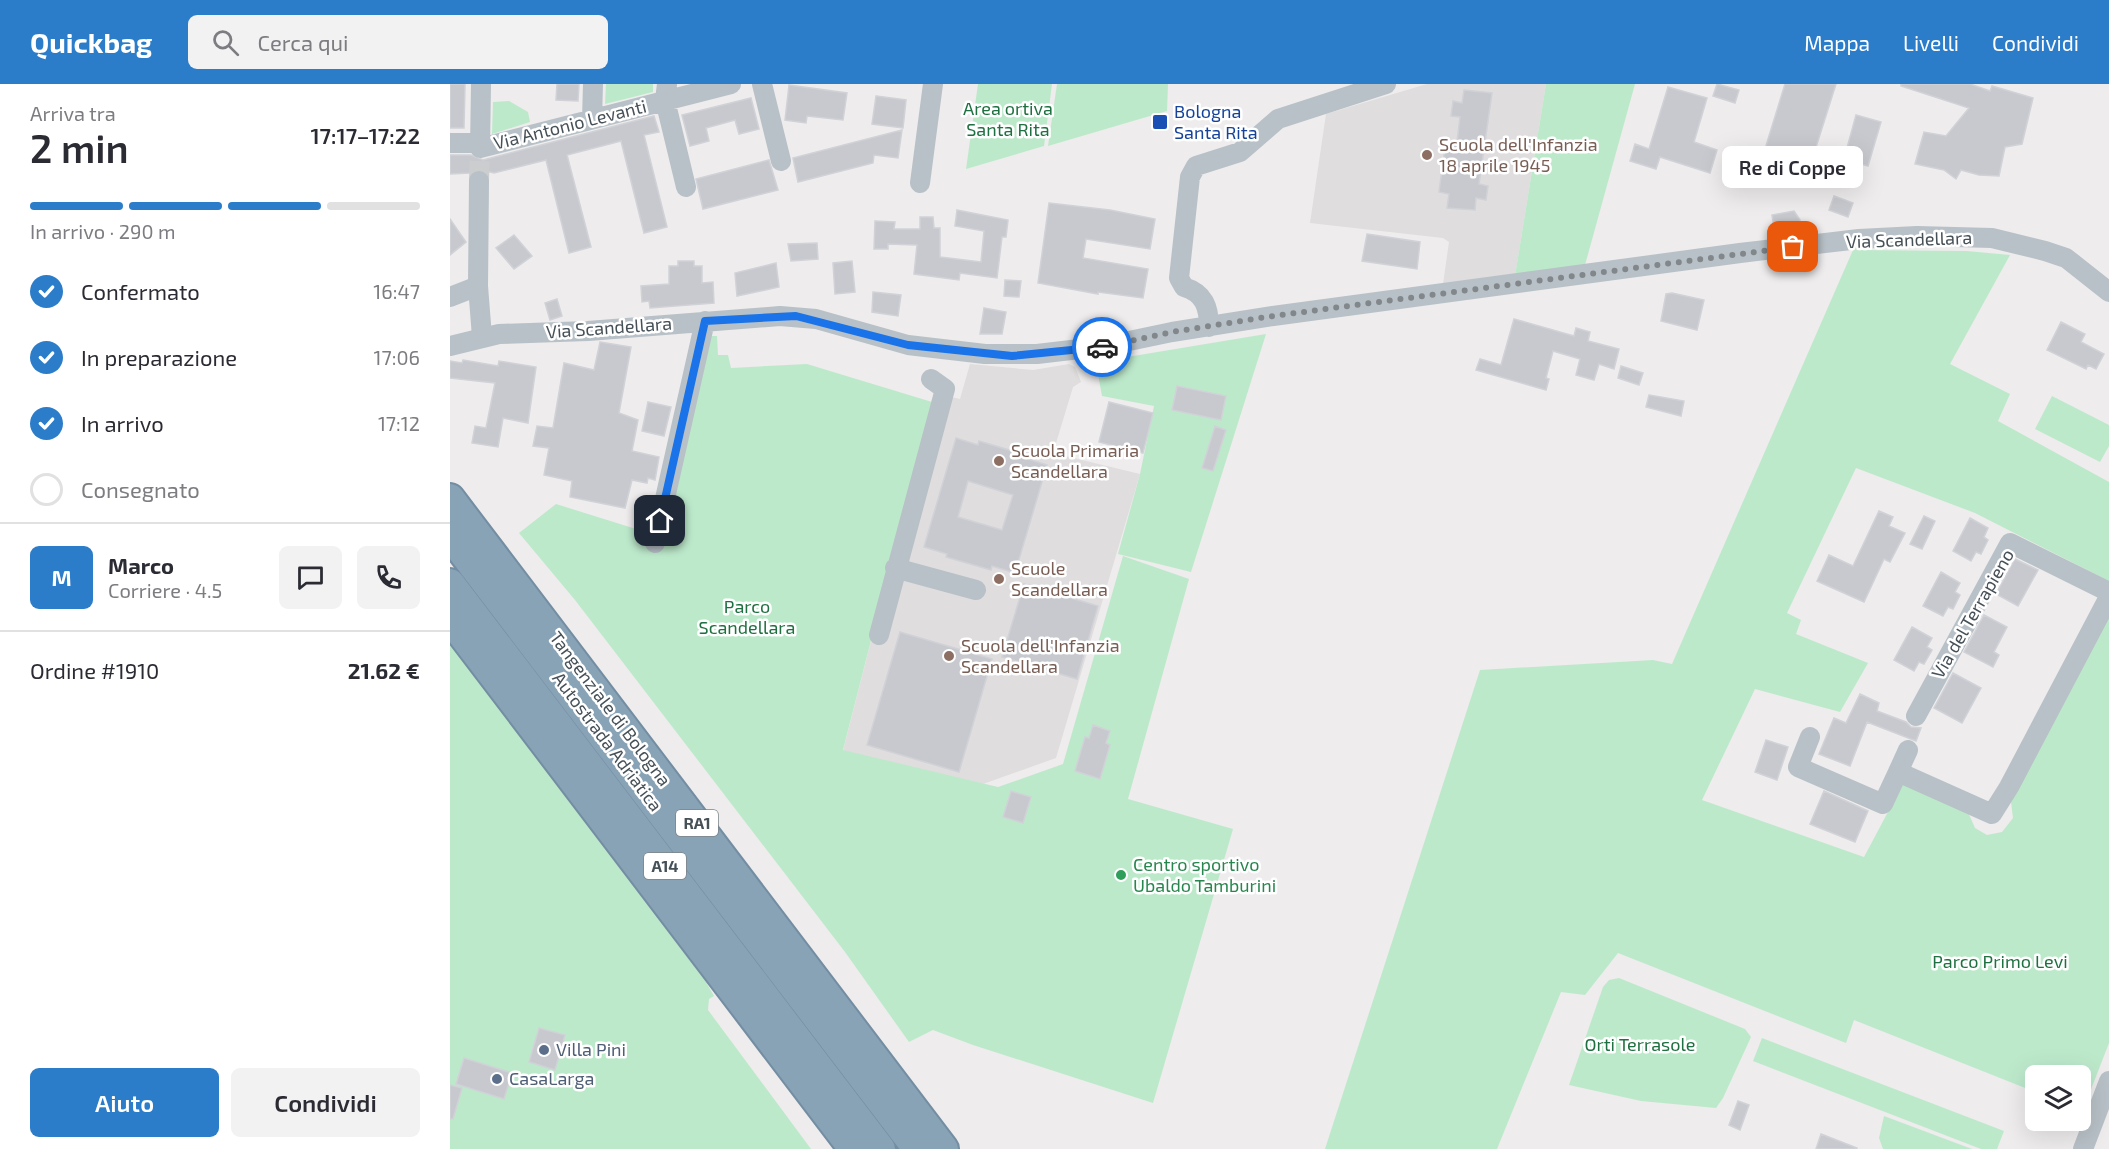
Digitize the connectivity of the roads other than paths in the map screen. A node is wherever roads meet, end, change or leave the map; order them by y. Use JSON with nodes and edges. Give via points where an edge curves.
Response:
{"nodes":[{"id":1,"x":481,"y":84,"type":"edge"},
{"id":2,"x":593,"y":84,"type":"edge"},
{"id":3,"x":731,"y":84,"type":"edge"},
{"id":4,"x":762,"y":84,"type":"edge"},
{"id":5,"x":933,"y":84,"type":"edge"},
{"id":6,"x":1386,"y":84,"type":"edge"},
{"id":7,"x":666,"y":92,"type":"edge"},
{"id":8,"x":592,"y":119,"type":"junction"},
{"id":9,"x":450,"y":143,"type":"edge"},
{"id":10,"x":480,"y":145,"type":"junction"},
{"id":11,"x":781,"y":161,"type":"dead end"},
{"id":12,"x":479,"y":181,"type":"tunnel mouth"},
{"id":13,"x":920,"y":183,"type":"dead end"},
{"id":14,"x":686,"y":188,"type":"dead end"},
{"id":15,"x":478,"y":286,"type":"junction"},
{"id":16,"x":2109,"y":292,"type":"edge"},
{"id":17,"x":450,"y":297,"type":"edge"},
{"id":18,"x":705,"y":321,"type":"junction"},
{"id":19,"x":1209,"y":327,"type":"junction"},
{"id":20,"x":482,"y":337,"type":"junction"},
{"id":21,"x":450,"y":346,"type":"edge"},
{"id":22,"x":931,"y":379,"type":"dead end"},
{"id":23,"x":450,"y":498,"type":"edge"},
{"id":24,"x":450,"y":536,"type":"edge"},
{"id":25,"x":655,"y":543,"type":"dead end"},
{"id":26,"x":896,"y":568,"type":"junction"},
{"id":27,"x":450,"y":583,"type":"edge"},
{"id":28,"x":976,"y":590,"type":"dead end"},
{"id":29,"x":2109,"y":592,"type":"edge"},
{"id":30,"x":2109,"y":597,"type":"edge"},
{"id":31,"x":450,"y":619,"type":"edge"},
{"id":32,"x":879,"y":635,"type":"dead end"},
{"id":33,"x":1916,"y":716,"type":"dead end"},
{"id":34,"x":1810,"y":737,"type":"dead end"},
{"id":35,"x":1908,"y":750,"type":"dead end"},
{"id":36,"x":1898,"y":772,"type":"junction"},
{"id":37,"x":2109,"y":1082,"type":"edge"},
{"id":38,"x":853,"y":1149,"type":"edge"},
{"id":39,"x":881,"y":1149,"type":"edge"},
{"id":40,"x":917,"y":1149,"type":"edge"},
{"id":41,"x":944,"y":1149,"type":"edge"},
{"id":42,"x":2083,"y":1149,"type":"edge"}],
"edges":[{"from":1,"to":10,"type":"street"},
{"from":2,"to":8,"type":"street"},
{"from":3,"to":7,"type":"street","name":"Via Antonio Levanti"},
{"from":4,"to":11,"type":"street"},
{"from":5,"to":13,"type":"street"},
{"from":6,"to":19,"type":"street","via":[[1278,119],[1240,152],[1196,166],[1190,177],[1179,278],[1184,287],[1196,290],[1205,301]]},
{"from":7,"to":8,"type":"street","name":"Via Antonio Levanti"},
{"from":7,"to":14,"type":"street"},
{"from":8,"to":10,"type":"street","name":"Via Antonio Levanti"},
{"from":9,"to":10,"type":"street","name":"Via Antonio Levanti"},
{"from":12,"to":15,"type":"street"},
{"from":15,"to":17,"type":"street"},
{"from":15,"to":20,"type":"street"},
{"from":16,"to":19,"type":"street","name":"Via Scandellara","via":[[2066,258],[2045,251],[1992,238],[1917,236],[1750,252]]},
{"from":18,"to":19,"type":"street","name":"Via Scandellara","via":[[796,316],[908,345],[1012,356],[1105,346]]},
{"from":18,"to":20,"type":"street","name":"Via Scandellara"},
{"from":18,"to":25,"type":"street"},
{"from":20,"to":21,"type":"street","name":"Via Scandellara"},
{"from":22,"to":26,"type":"street","via":[[945,389]]},
{"from":23,"to":41,"type":"highway","name":"Tangenziale di Bologna","number":"RA1"},
{"from":24,"to":40,"type":"highway","name":"Autostrada Adriatica","number":"A14"},
{"from":26,"to":28,"type":"street"},
{"from":26,"to":32,"type":"street"},
{"from":27,"to":39,"type":"highway","name":"Autostrada Adriatica","number":"A14"},
{"from":29,"to":33,"type":"street","name":"Via del Terrapieno","via":[[2010,543]]},
{"from":30,"to":36,"type":"street","via":[[1992,814]]},
{"from":31,"to":38,"type":"highway"},
{"from":34,"to":36,"type":"street","via":[[1798,767],[1884,804]]},
{"from":35,"to":36,"type":"street"},
{"from":37,"to":42,"type":"street"}]}
